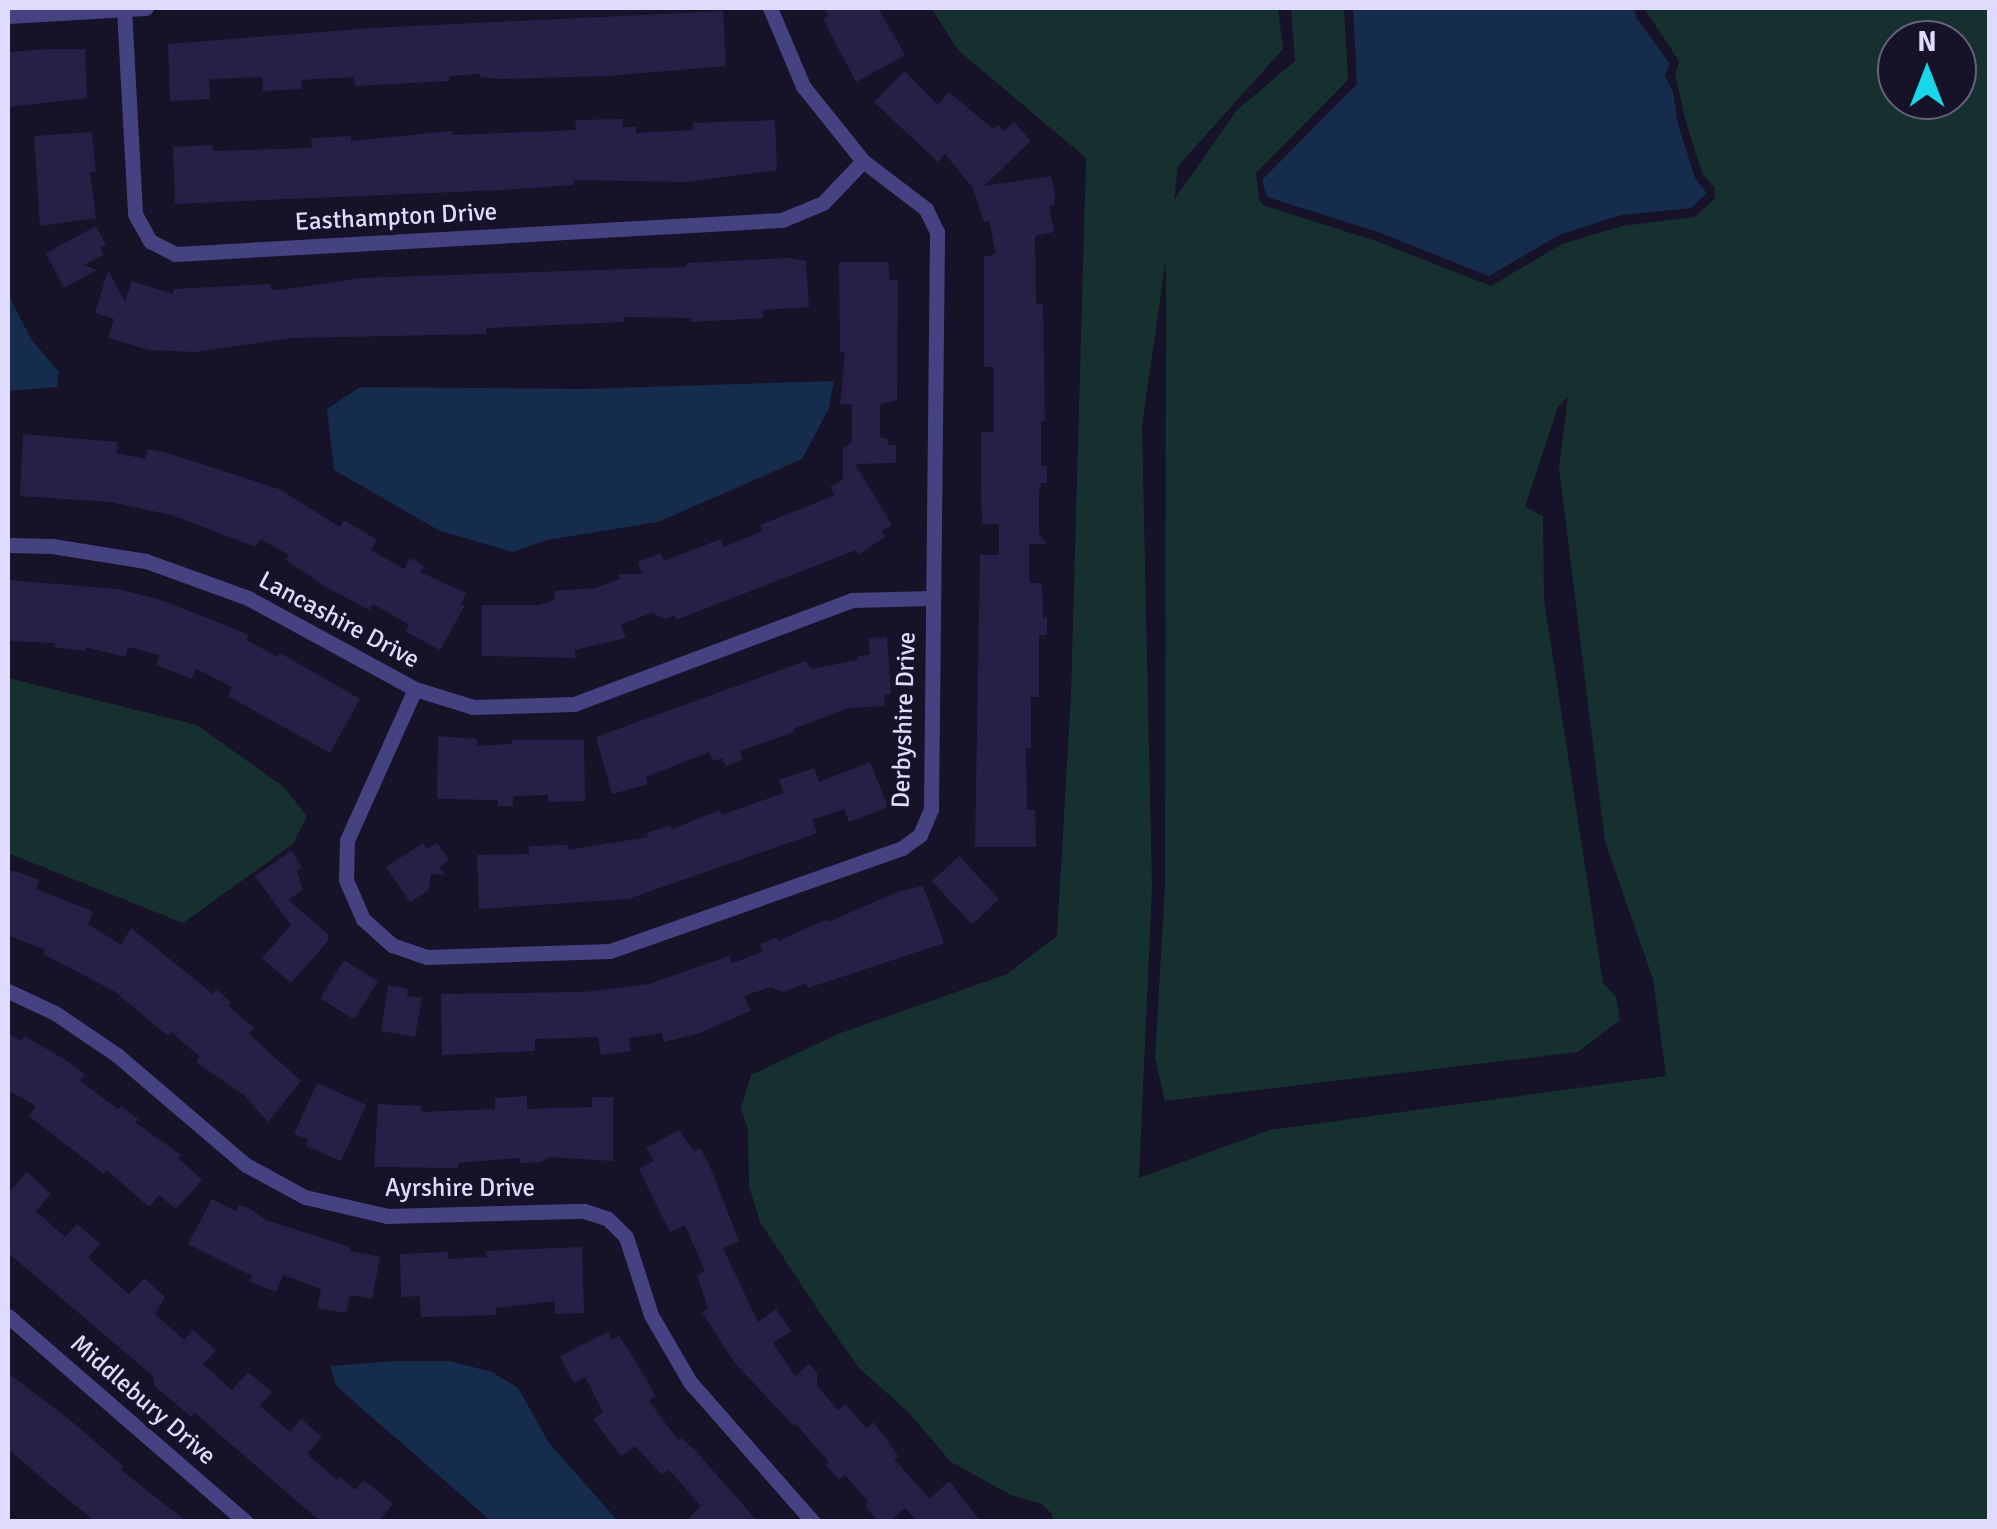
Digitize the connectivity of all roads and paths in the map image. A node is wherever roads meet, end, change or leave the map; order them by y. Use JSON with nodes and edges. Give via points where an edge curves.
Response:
{"nodes":[{"id":1,"x":146,"y":8,"type":"edge"},
{"id":2,"x":770,"y":8,"type":"edge"},
{"id":3,"x":124,"y":9,"type":"edge"},
{"id":4,"x":8,"y":16,"type":"edge"},
{"id":5,"x":862,"y":162,"type":"junction"},
{"id":6,"x":8,"y":545,"type":"edge"},
{"id":7,"x":934,"y":598,"type":"junction"},
{"id":8,"x":415,"y":689,"type":"junction"},
{"id":9,"x":8,"y":991,"type":"edge"},
{"id":10,"x":8,"y":1316,"type":"edge"},
{"id":11,"x":246,"y":1522,"type":"edge"},
{"id":12,"x":814,"y":1522,"type":"edge"}],
"edges":[{"from":1,"to":3,"type":"street"},
{"from":2,"to":5,"type":"street","name":"Derbyshire Drive","via":[[803,86]]},
{"from":3,"to":4,"type":"street"},
{"from":3,"to":5,"type":"street","name":"Easthampton Drive","via":[[135,214],[150,241],[175,254],[782,220],[823,204]]},
{"from":5,"to":7,"type":"street","name":"Derbyshire Drive","via":[[926,210],[937,232]]},
{"from":6,"to":8,"type":"street","name":"Lancashire Drive","via":[[146,561],[248,598]]},
{"from":7,"to":8,"type":"street","name":"Lancashire Drive","via":[[852,600],[574,704],[473,707]]},
{"from":7,"to":8,"type":"street","name":"Derbyshire Drive","via":[[931,809],[920,836],[610,951],[428,956],[392,945],[362,919],[346,880],[347,840]]},
{"from":9,"to":12,"type":"street","name":"Ayrshire Drive","via":[[117,1055],[246,1164],[304,1197],[387,1216],[584,1211],[608,1219],[626,1238],[651,1315],[690,1382]]},
{"from":10,"to":11,"type":"street","name":"Middlebury Drive"}]}
